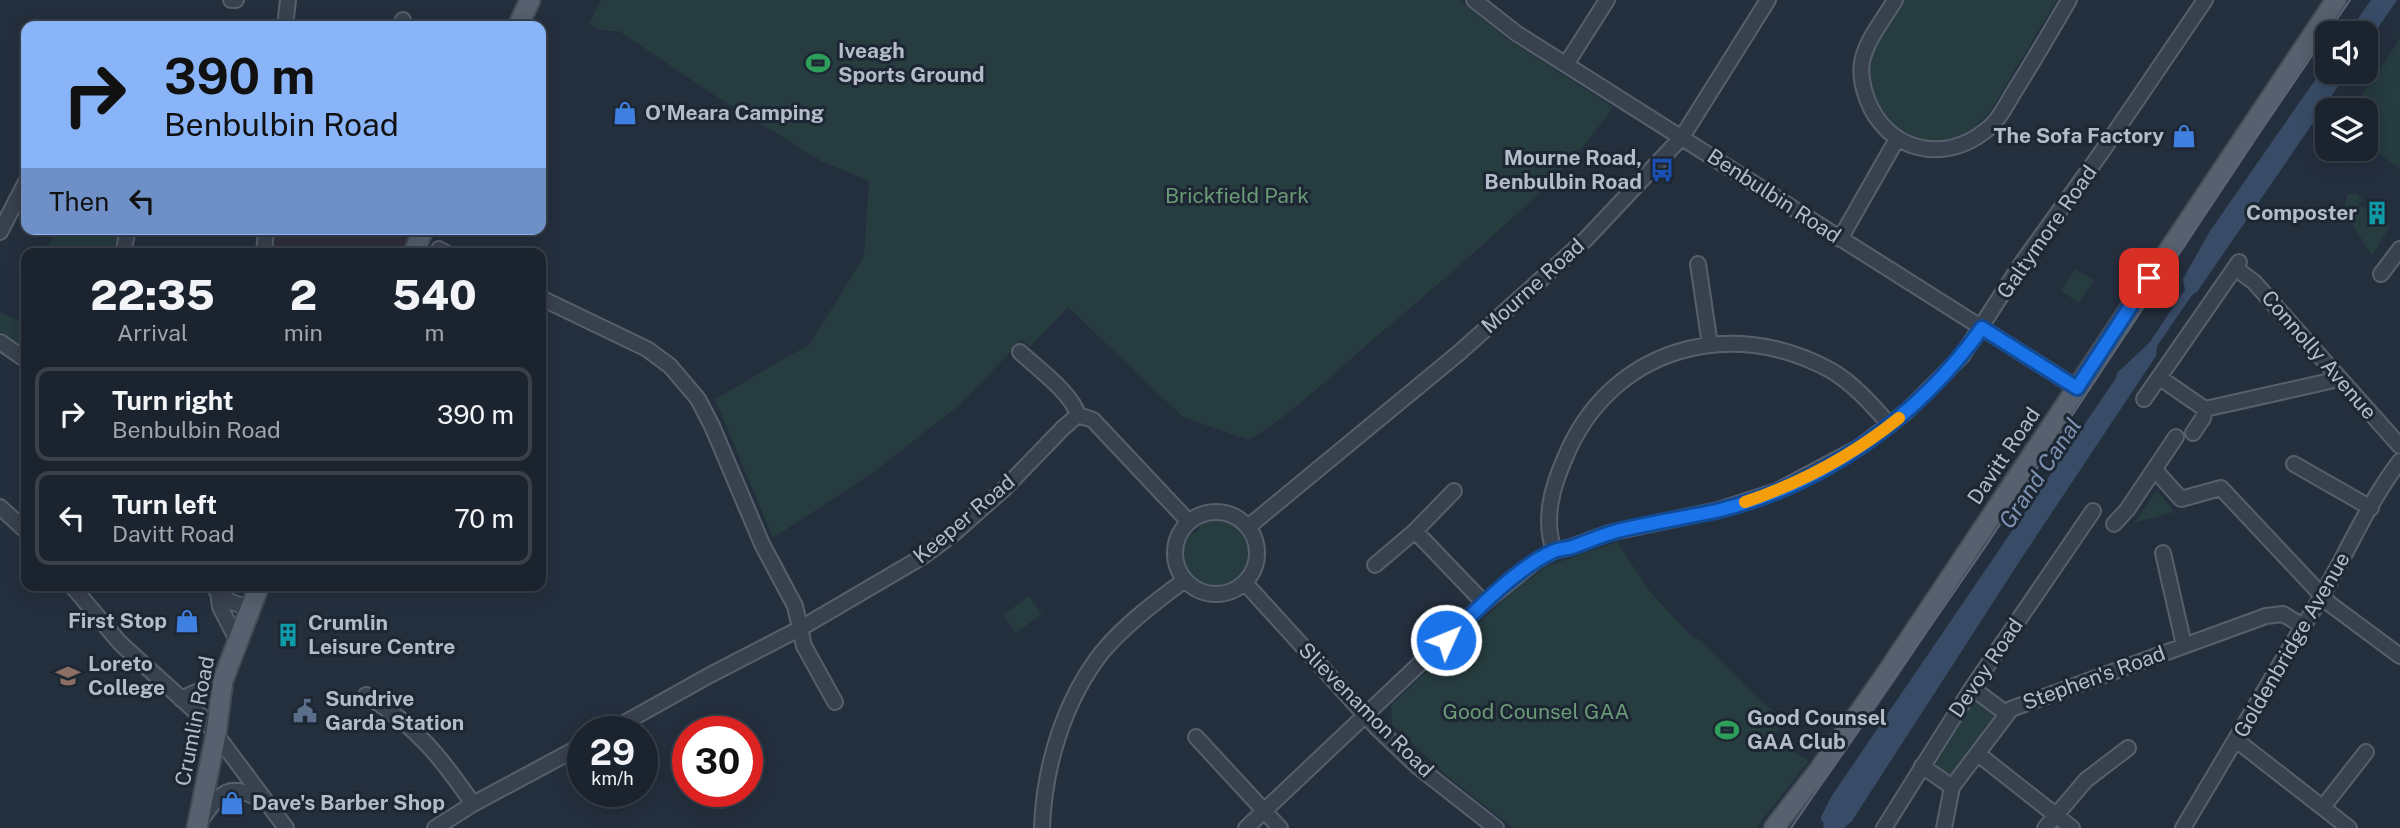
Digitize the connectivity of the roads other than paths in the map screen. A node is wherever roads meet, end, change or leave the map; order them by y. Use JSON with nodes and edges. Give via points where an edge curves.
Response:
{"nodes":[{"id":1,"x":286,"y":0,"type":"edge"},
{"id":2,"x":1474,"y":0,"type":"edge"},
{"id":3,"x":1606,"y":0,"type":"edge"},
{"id":4,"x":1768,"y":0,"type":"edge"},
{"id":5,"x":1895,"y":0,"type":"edge"},
{"id":6,"x":2069,"y":0,"type":"edge"},
{"id":7,"x":2205,"y":0,"type":"edge"},
{"id":8,"x":2336,"y":0,"type":"edge"},
{"id":9,"x":527,"y":1,"type":"edge"},
{"id":10,"x":285,"y":21,"type":"edge"},
{"id":11,"x":520,"y":21,"type":"edge"},
{"id":12,"x":1567,"y":63,"type":"junction"},
{"id":13,"x":1682,"y":137,"type":"junction"},
{"id":14,"x":1897,"y":139,"type":"junction"},
{"id":15,"x":21,"y":192,"type":"edge"},
{"id":16,"x":0,"y":232,"type":"edge"},
{"id":17,"x":1840,"y":239,"type":"junction"},
{"id":18,"x":2400,"y":248,"type":"edge"},
{"id":19,"x":1698,"y":264,"type":"dead end"},
{"id":20,"x":2381,"y":274,"type":"dead end"},
{"id":21,"x":546,"y":300,"type":"edge"},
{"id":22,"x":1982,"y":328,"type":"junction"},
{"id":23,"x":0,"y":342,"type":"edge"},
{"id":24,"x":1710,"y":345,"type":"junction"},
{"id":25,"x":1020,"y":352,"type":"dead end"},
{"id":26,"x":21,"y":357,"type":"edge"},
{"id":27,"x":2160,"y":378,"type":"junction"},
{"id":28,"x":2339,"y":379,"type":"junction"},
{"id":29,"x":2077,"y":388,"type":"junction"},
{"id":30,"x":2144,"y":399,"type":"dead end"},
{"id":31,"x":2205,"y":409,"type":"junction"},
{"id":32,"x":1078,"y":415,"type":"junction"},
{"id":33,"x":1890,"y":425,"type":"junction"},
{"id":34,"x":2193,"y":433,"type":"dead end"},
{"id":35,"x":2176,"y":436,"type":"dead end"},
{"id":36,"x":2400,"y":446,"type":"edge"},
{"id":37,"x":2400,"y":461,"type":"edge"},
{"id":38,"x":2294,"y":464,"type":"dead end"},
{"id":39,"x":2155,"y":470,"type":"junction"},
{"id":40,"x":1454,"y":491,"type":"dead end"},
{"id":41,"x":0,"y":507,"type":"edge"},
{"id":42,"x":2371,"y":508,"type":"junction"},
{"id":43,"x":2093,"y":511,"type":"dead end"},
{"id":44,"x":1189,"y":523,"type":"junction"},
{"id":45,"x":2115,"y":524,"type":"dead end"},
{"id":46,"x":21,"y":526,"type":"edge"},
{"id":47,"x":1248,"y":527,"type":"junction"},
{"id":48,"x":1415,"y":531,"type":"junction"},
{"id":49,"x":1554,"y":551,"type":"junction"},
{"id":50,"x":2163,"y":554,"type":"dead end"},
{"id":51,"x":1375,"y":565,"type":"dead end"},
{"id":52,"x":1185,"y":580,"type":"junction"},
{"id":53,"x":1245,"y":583,"type":"junction"},
{"id":54,"x":76,"y":591,"type":"edge"},
{"id":55,"x":217,"y":591,"type":"edge"},
{"id":56,"x":219,"y":591,"type":"edge"},
{"id":57,"x":258,"y":591,"type":"edge"},
{"id":58,"x":2323,"y":597,"type":"junction"},
{"id":59,"x":1484,"y":603,"type":"junction"},
{"id":60,"x":249,"y":608,"type":"junction"},
{"id":61,"x":2303,"y":626,"type":"junction"},
{"id":62,"x":801,"y":628,"type":"junction"},
{"id":63,"x":237,"y":640,"type":"junction"},
{"id":64,"x":2184,"y":645,"type":"junction"},
{"id":65,"x":2400,"y":656,"type":"edge"},
{"id":66,"x":223,"y":680,"type":"junction"},
{"id":67,"x":1972,"y":688,"type":"junction"},
{"id":68,"x":366,"y":695,"type":"dead end"},
{"id":69,"x":181,"y":699,"type":"junction"},
{"id":70,"x":835,"y":702,"type":"dead end"},
{"id":71,"x":2007,"y":714,"type":"junction"},
{"id":72,"x":638,"y":716,"type":"edge"},
{"id":73,"x":1366,"y":716,"type":"junction"},
{"id":74,"x":216,"y":734,"type":"junction"},
{"id":75,"x":1196,"y":737,"type":"dead end"},
{"id":76,"x":2236,"y":740,"type":"junction"},
{"id":77,"x":2128,"y":748,"type":"dead end"},
{"id":78,"x":2366,"y":751,"type":"dead end"},
{"id":79,"x":567,"y":754,"type":"edge"},
{"id":80,"x":1978,"y":754,"type":"junction"},
{"id":81,"x":1922,"y":766,"type":"junction"},
{"id":82,"x":1952,"y":787,"type":"junction"},
{"id":83,"x":473,"y":804,"type":"junction"},
{"id":84,"x":270,"y":805,"type":"junction"},
{"id":85,"x":2323,"y":807,"type":"junction"},
{"id":86,"x":1263,"y":811,"type":"junction"},
{"id":87,"x":2055,"y":814,"type":"junction"},
{"id":88,"x":197,"y":827,"type":"edge"},
{"id":89,"x":286,"y":828,"type":"edge"},
{"id":90,"x":435,"y":828,"type":"edge"},
{"id":91,"x":1042,"y":828,"type":"edge"},
{"id":92,"x":1246,"y":828,"type":"edge"},
{"id":93,"x":1279,"y":828,"type":"edge"},
{"id":94,"x":1496,"y":828,"type":"edge"},
{"id":95,"x":1774,"y":828,"type":"edge"},
{"id":96,"x":1884,"y":828,"type":"edge"},
{"id":97,"x":1944,"y":828,"type":"edge"},
{"id":98,"x":2045,"y":828,"type":"edge"},
{"id":99,"x":2072,"y":828,"type":"edge"},
{"id":100,"x":2183,"y":828,"type":"edge"},
{"id":101,"x":2349,"y":828,"type":"edge"}],
"edges":[{"from":1,"to":10,"type":"street"},
{"from":2,"to":12,"type":"street","name":"Benbulbin Road"},
{"from":3,"to":12,"type":"street"},
{"from":4,"to":13,"type":"street","name":"Mourne Road"},
{"from":5,"to":14,"type":"street","via":[[1867,46],[1862,80],[1872,110]]},
{"from":6,"to":14,"type":"street","via":[[1985,132],[1948,150]]},
{"from":7,"to":22,"type":"street","name":"Galtymore Road"},
{"from":8,"to":29,"type":"main road","name":"Davitt Road"},
{"from":9,"to":11,"type":"main road"},
{"from":12,"to":13,"type":"street","name":"Benbulbin Road"},
{"from":13,"to":17,"type":"street","name":"Benbulbin Road"},
{"from":13,"to":47,"type":"street","name":"Mourne Road","via":[[1538,284]]},
{"from":14,"to":17,"type":"street"},
{"from":15,"to":16,"type":"street"},
{"from":17,"to":22,"type":"street","name":"Benbulbin Road"},
{"from":18,"to":20,"type":"street"},
{"from":19,"to":24,"type":"street"},
{"from":21,"to":62,"type":"street","via":[[647,349],[690,389],[712,426]]},
{"from":22,"to":29,"type":"street","name":"Benbulbin Road"},
{"from":22,"to":33,"type":"street","name":"Galtymore Road","via":[[1942,377]]},
{"from":23,"to":26,"type":"street"},
{"from":24,"to":33,"type":"street","via":[[1751,343],[1806,358],[1849,383]]},
{"from":24,"to":49,"type":"street","via":[[1645,365],[1622,380],[1585,420],[1562,465],[1551,502],[1548,532]]},
{"from":25,"to":32,"type":"street","via":[[1068,397]]},
{"from":27,"to":28,"type":"street","name":"Connolly Avenue","via":[[2237,265]]},
{"from":27,"to":30,"type":"street"},
{"from":27,"to":31,"type":"street"},
{"from":28,"to":31,"type":"street"},
{"from":28,"to":36,"type":"street","name":"Connolly Avenue"},
{"from":29,"to":95,"type":"main road","name":"Davitt Road","via":[[1870,698]]},
{"from":31,"to":34,"type":"street"},
{"from":32,"to":44,"type":"street","via":[[1093,420]]},
{"from":32,"to":62,"type":"street","name":"Keeper Road","via":[[952,535],[890,578]]},
{"from":33,"to":49,"type":"street","name":"Galtymore Road","via":[[1777,491]]},
{"from":35,"to":39,"type":"street"},
{"from":37,"to":42,"type":"street","name":"Goldenbridge Avenue"},
{"from":38,"to":42,"type":"street"},
{"from":39,"to":45,"type":"street"},
{"from":39,"to":58,"type":"street","via":[[2181,499],[2221,488]]},
{"from":40,"to":48,"type":"street"},
{"from":41,"to":46,"type":"street"},
{"from":42,"to":58,"type":"street","name":"Goldenbridge Avenue"},
{"from":43,"to":67,"type":"street","name":"Devoy Road"},
{"from":44,"to":47,"type":"street","via":[[1206,513],[1224,513]]},
{"from":44,"to":52,"type":"street","via":[[1178,537],[1175,555]]},
{"from":47,"to":53,"type":"street","via":[[1256,543],[1257,560]]},
{"from":48,"to":51,"type":"street"},
{"from":48,"to":59,"type":"street"},
{"from":49,"to":59,"type":"street","name":"Galtymore Road"},
{"from":50,"to":64,"type":"street","name":"Stephen's Road"},
{"from":52,"to":53,"type":"street","via":[[1200,591],[1219,594]]},
{"from":52,"to":91,"type":"street","via":[[1126,628],[1086,677],[1054,752]]},
{"from":53,"to":73,"type":"street","name":"Slievenamon Road"},
{"from":54,"to":69,"type":"street","via":[[120,643]]},
{"from":55,"to":63,"type":"street"},
{"from":56,"to":60,"type":"street","via":[[231,602]]},
{"from":57,"to":60,"type":"main road","name":"Crumlin Road"},
{"from":58,"to":61,"type":"street","name":"Goldenbridge Avenue"},
{"from":58,"to":65,"type":"street"},
{"from":59,"to":73,"type":"street","name":"Galtymore Road"},
{"from":60,"to":63,"type":"main road","name":"Crumlin Road"},
{"from":61,"to":64,"type":"street","name":"Stephen's Road","via":[[2275,614]]},
{"from":61,"to":76,"type":"street","name":"Goldenbridge Avenue"},
{"from":62,"to":70,"type":"street","via":[[804,646]]},
{"from":62,"to":72,"type":"street","name":"Keeper Road"},
{"from":63,"to":66,"type":"main road","name":"Crumlin Road"},
{"from":64,"to":71,"type":"street","name":"Stephen's Road"},
{"from":66,"to":69,"type":"street"},
{"from":66,"to":74,"type":"main road","name":"Crumlin Road"},
{"from":67,"to":71,"type":"street","name":"Stephen's Road"},
{"from":67,"to":81,"type":"street","name":"Devoy Road"},
{"from":68,"to":83,"type":"street","via":[[424,739]]},
{"from":69,"to":74,"type":"street"},
{"from":71,"to":80,"type":"street","name":"Stephen's Road"},
{"from":73,"to":86,"type":"street","name":"Galtymore Road"},
{"from":73,"to":94,"type":"street","name":"Slievenamon Road","via":[[1418,766]]},
{"from":74,"to":84,"type":"street"},
{"from":74,"to":88,"type":"main road","name":"Crumlin Road"},
{"from":75,"to":86,"type":"street"},
{"from":76,"to":85,"type":"street"},
{"from":76,"to":100,"type":"street","name":"Goldenbridge Avenue"},
{"from":77,"to":87,"type":"street","via":[[2086,780]]},
{"from":78,"to":85,"type":"street"},
{"from":79,"to":83,"type":"street"},
{"from":80,"to":82,"type":"street","name":"Stephen's Road"},
{"from":80,"to":87,"type":"street"},
{"from":81,"to":82,"type":"street"},
{"from":81,"to":96,"type":"street","name":"Devoy Road"},
{"from":82,"to":97,"type":"street"},
{"from":83,"to":90,"type":"street"},
{"from":84,"to":88,"type":"street","via":[[249,792],[225,792]]},
{"from":84,"to":89,"type":"street"},
{"from":85,"to":101,"type":"street"},
{"from":86,"to":92,"type":"street","name":"Galtymore Road"},
{"from":86,"to":93,"type":"street"},
{"from":87,"to":98,"type":"street"},
{"from":87,"to":99,"type":"street"}]}
